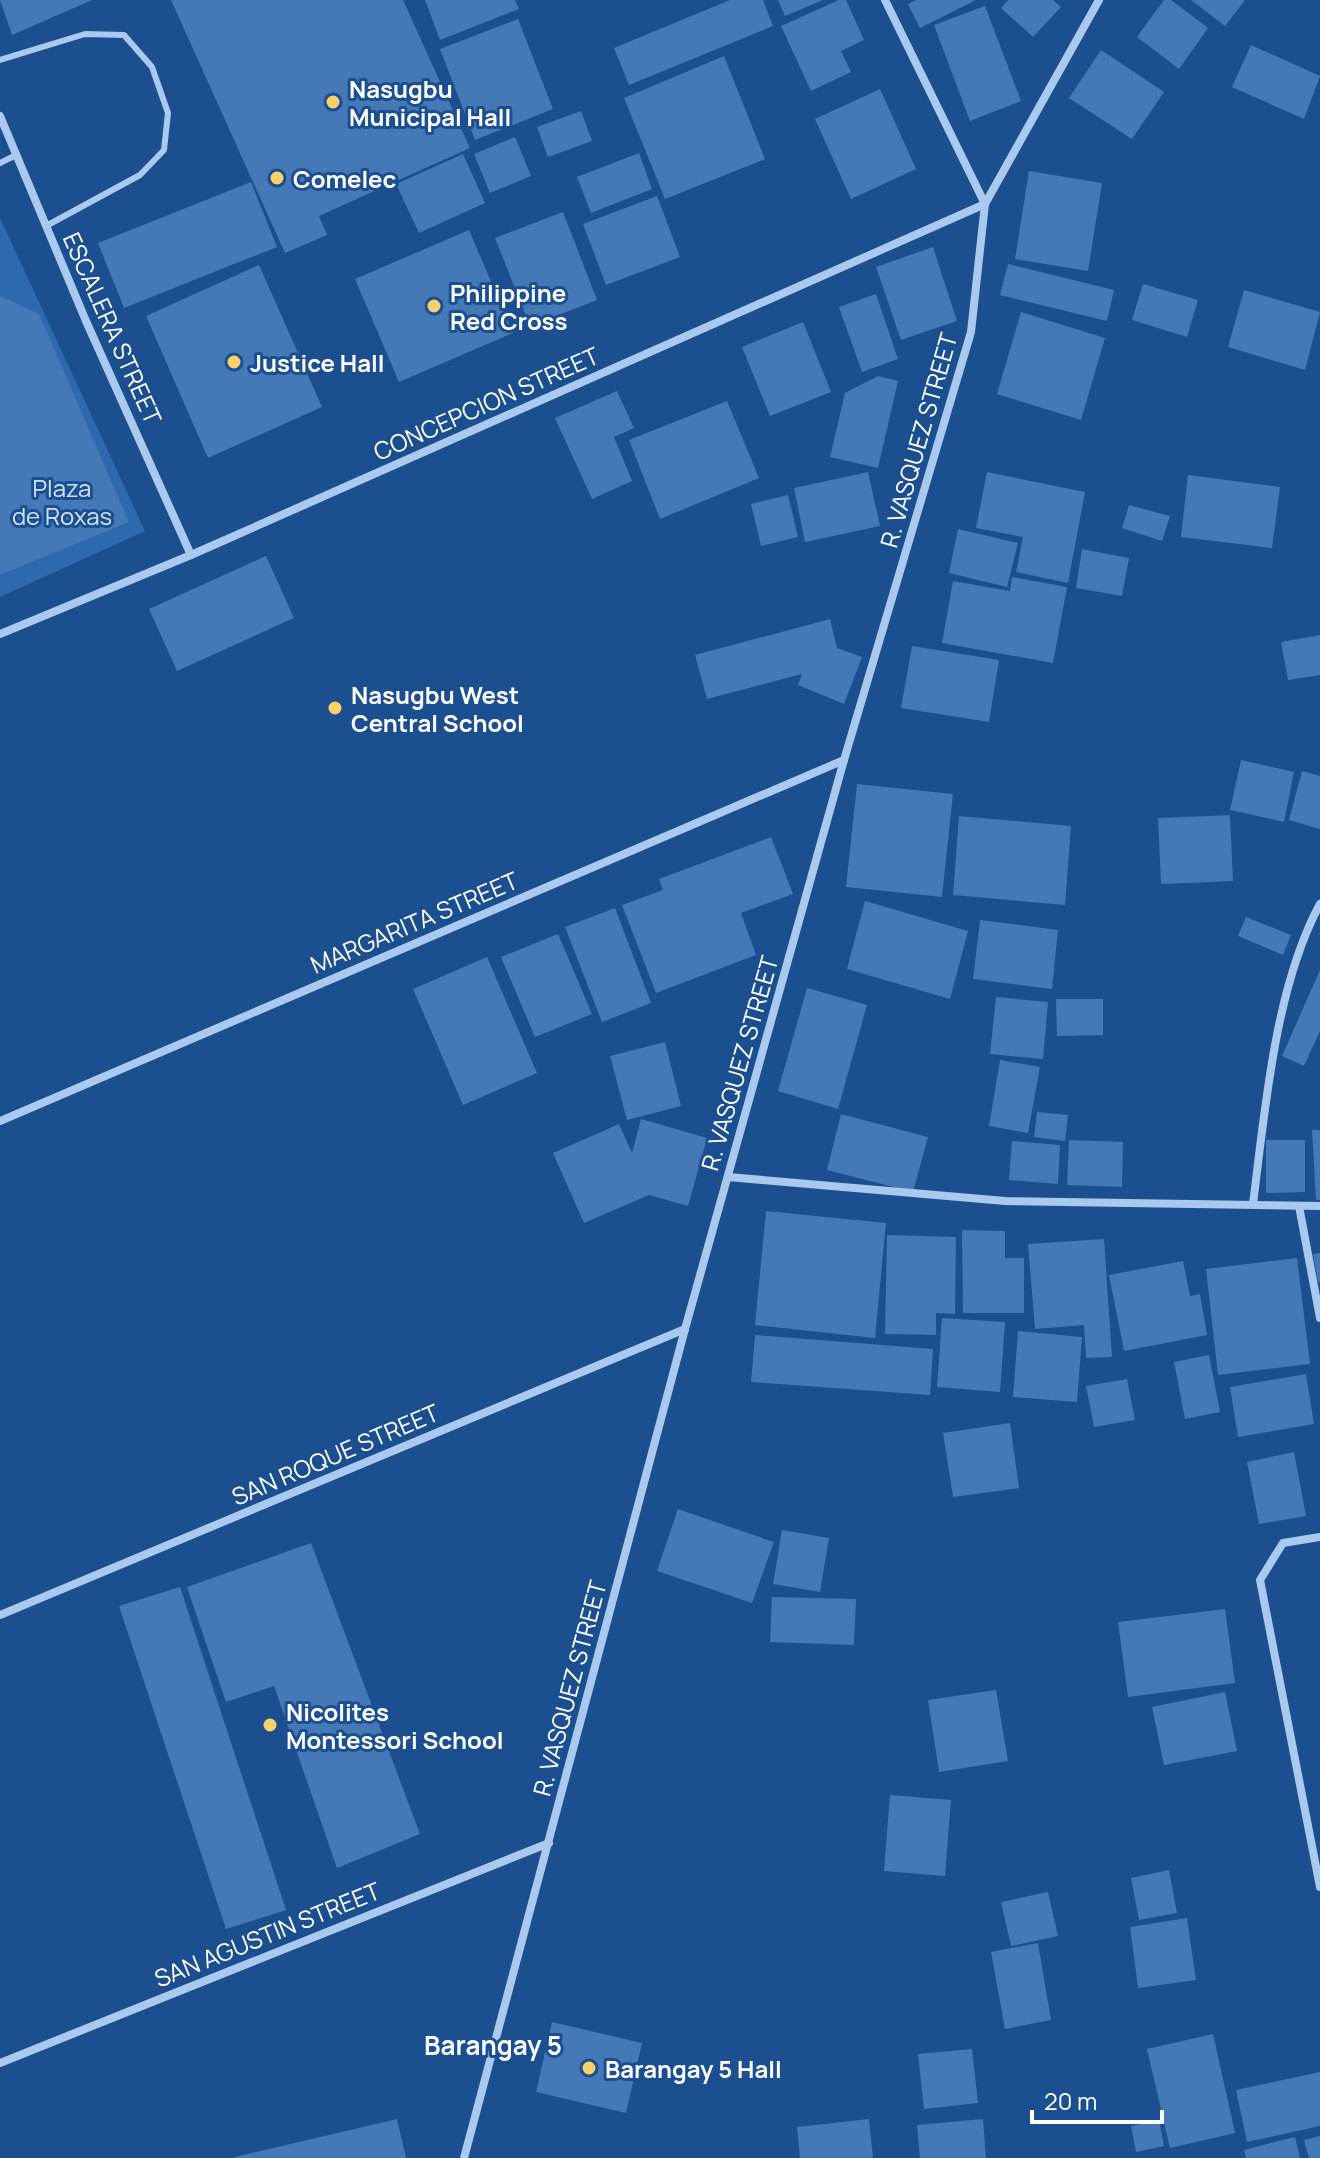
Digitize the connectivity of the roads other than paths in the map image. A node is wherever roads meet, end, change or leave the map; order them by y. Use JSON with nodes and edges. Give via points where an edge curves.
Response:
{"nodes":[{"id":1,"x":885,"y":0,"type":"edge"},
{"id":2,"x":1099,"y":0,"type":"edge"},
{"id":3,"x":0,"y":60,"type":"edge"},
{"id":4,"x":0,"y":116,"type":"edge"},
{"id":5,"x":16,"y":155,"type":"junction"},
{"id":6,"x":0,"y":163,"type":"edge"},
{"id":7,"x":985,"y":204,"type":"junction"},
{"id":8,"x":46,"y":226,"type":"junction"},
{"id":9,"x":191,"y":555,"type":"junction"},
{"id":10,"x":0,"y":634,"type":"edge"},
{"id":11,"x":844,"y":760,"type":"junction"},
{"id":12,"x":1320,"y":904,"type":"edge"},
{"id":13,"x":0,"y":1121,"type":"edge"},
{"id":14,"x":728,"y":1177,"type":"junction"},
{"id":15,"x":1253,"y":1204,"type":"junction"},
{"id":16,"x":1299,"y":1206,"type":"junction"},
{"id":17,"x":1320,"y":1206,"type":"edge"},
{"id":18,"x":1320,"y":1318,"type":"edge"},
{"id":19,"x":685,"y":1329,"type":"junction"},
{"id":20,"x":1320,"y":1537,"type":"edge"},
{"id":21,"x":0,"y":1615,"type":"edge"},
{"id":22,"x":549,"y":1843,"type":"junction"},
{"id":23,"x":1320,"y":1887,"type":"edge"},
{"id":24,"x":0,"y":2063,"type":"edge"},
{"id":25,"x":464,"y":2158,"type":"edge"}],
"edges":[{"from":1,"to":7,"type":"street"},
{"from":2,"to":7,"type":"street","name":"R. VASQUEZ STREET"},
{"from":3,"to":8,"type":"lane","via":[[85,34],[124,35],[152,67],[168,113],[164,150],[140,175]]},
{"from":4,"to":5,"type":"street","name":"ESCALERA STREET"},
{"from":5,"to":6,"type":"lane"},
{"from":5,"to":8,"type":"street","name":"ESCALERA STREET"},
{"from":7,"to":9,"type":"street","name":"CONCEPCION STREET"},
{"from":7,"to":11,"type":"street","name":"R. VASQUEZ STREET","via":[[971,332]]},
{"from":8,"to":9,"type":"street","name":"ESCALERA STREET"},
{"from":9,"to":10,"type":"street","name":"CONCEPCION STREET"},
{"from":11,"to":13,"type":"street","name":"MARGARITA STREET"},
{"from":11,"to":14,"type":"street","name":"R. VASQUEZ STREET"},
{"from":12,"to":15,"type":"street","via":[[1306,930],[1271,1062]]},
{"from":14,"to":15,"type":"street","via":[[1005,1201]]},
{"from":14,"to":19,"type":"street","name":"R. VASQUEZ STREET"},
{"from":15,"to":16,"type":"street"},
{"from":16,"to":17,"type":"street"},
{"from":16,"to":18,"type":"street"},
{"from":19,"to":21,"type":"street","name":"SAN ROQUE STREET"},
{"from":19,"to":22,"type":"street","name":"R. VASQUEZ STREET"},
{"from":20,"to":23,"type":"street","via":[[1283,1543],[1260,1580]]},
{"from":22,"to":24,"type":"street","name":"SAN AGUSTIN STREET"},
{"from":22,"to":25,"type":"street","name":"R. VASQUEZ STREET"}]}
